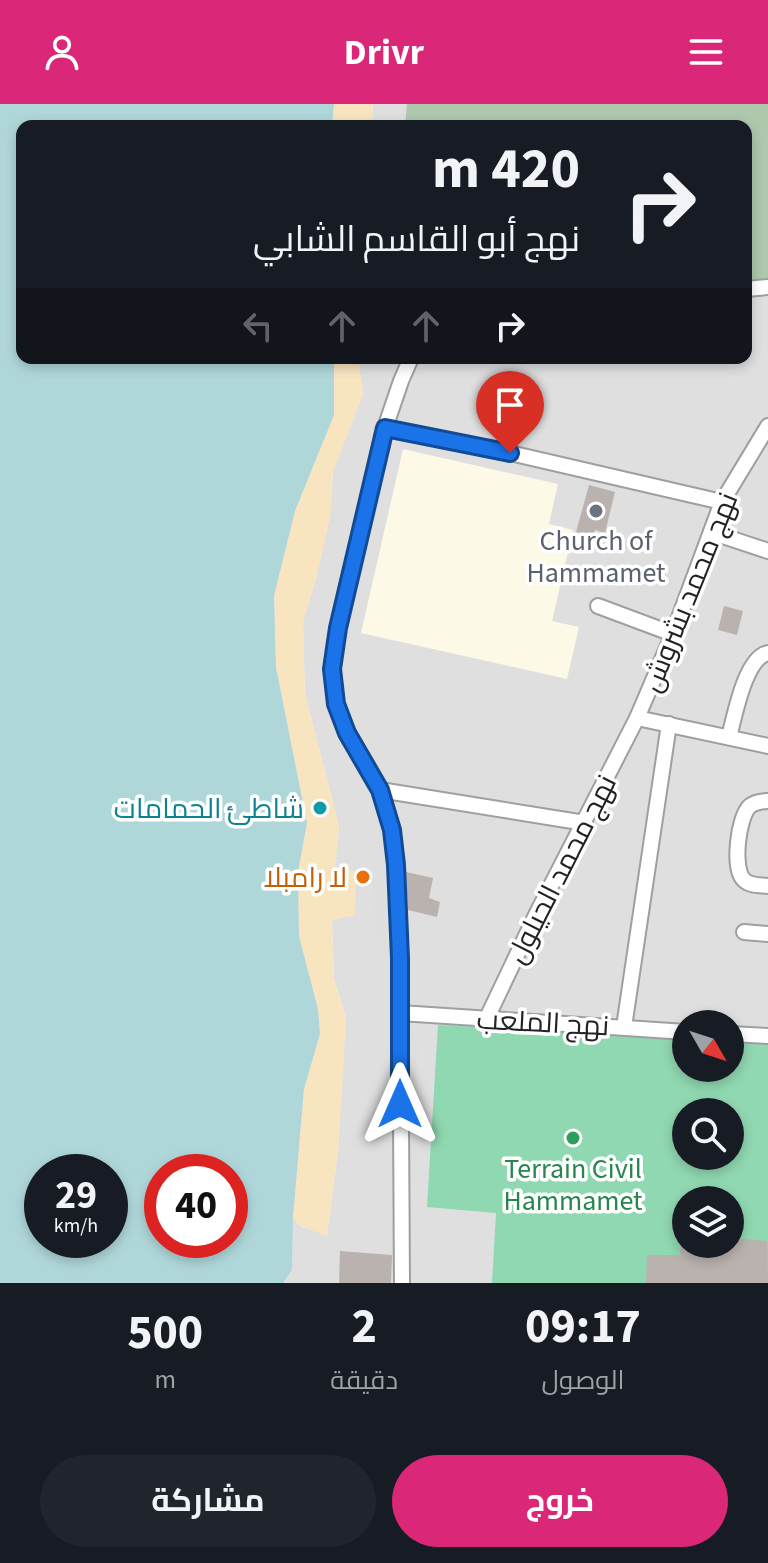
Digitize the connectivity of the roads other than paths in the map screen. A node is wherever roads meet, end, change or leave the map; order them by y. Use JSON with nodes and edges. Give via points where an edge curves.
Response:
{"nodes":[{"id":1,"x":409,"y":364,"type":"edge"},
{"id":2,"x":768,"y":426,"type":"edge"},
{"id":3,"x":385,"y":428,"type":"junction"},
{"id":4,"x":722,"y":502,"type":"junction"},
{"id":5,"x":711,"y":532,"type":"junction"},
{"id":6,"x":768,"y":551,"type":"edge"},
{"id":7,"x":598,"y":606,"type":"dead end"},
{"id":8,"x":673,"y":634,"type":"junction"},
{"id":9,"x":768,"y":653,"type":"edge"},
{"id":10,"x":637,"y":718,"type":"junction"},
{"id":11,"x":669,"y":724,"type":"junction"},
{"id":12,"x":729,"y":737,"type":"junction"},
{"id":13,"x":768,"y":746,"type":"edge"},
{"id":14,"x":380,"y":790,"type":"junction"},
{"id":15,"x":768,"y":801,"type":"edge"},
{"id":16,"x":585,"y":823,"type":"junction"},
{"id":17,"x":768,"y":886,"type":"edge"},
{"id":18,"x":744,"y":932,"type":"dead end"},
{"id":19,"x":768,"y":934,"type":"edge"},
{"id":20,"x":400,"y":1013,"type":"junction"},
{"id":21,"x":486,"y":1020,"type":"junction"},
{"id":22,"x":624,"y":1027,"type":"junction"},
{"id":23,"x":672,"y":1031,"type":"edge"},
{"id":24,"x":744,"y":1035,"type":"edge"},
{"id":25,"x":768,"y":1036,"type":"edge"},
{"id":26,"x":402,"y":1283,"type":"edge"}],
"edges":[{"from":1,"to":3,"type":"street"},
{"from":2,"to":4,"type":"street","name":"نهج محمد بشروش"},
{"from":3,"to":4,"type":"street"},
{"from":3,"to":14,"type":"street","via":[[332,669],[336,704],[347,733]]},
{"from":4,"to":5,"type":"street","name":"نهج محمد بشروش"},
{"from":5,"to":6,"type":"street"},
{"from":5,"to":8,"type":"street","name":"نهج محمد بشروش"},
{"from":7,"to":8,"type":"street"},
{"from":8,"to":10,"type":"street","name":"نهج محمد بشروش"},
{"from":9,"to":12,"type":"street","via":[[750,667]]},
{"from":10,"to":11,"type":"street"},
{"from":10,"to":16,"type":"street","name":"نهج محمد الحيلول"},
{"from":11,"to":12,"type":"street"},
{"from":11,"to":22,"type":"street"},
{"from":12,"to":13,"type":"street"},
{"from":14,"to":16,"type":"street"},
{"from":14,"to":20,"type":"street","via":[[396,865]]},
{"from":15,"to":17,"type":"street","via":[[750,806],[744,814],[737,861],[745,881]]},
{"from":16,"to":21,"type":"street","name":"نهج محمد الحيلول"},
{"from":18,"to":19,"type":"street"},
{"from":20,"to":21,"type":"street","name":"نهج الملعب"},
{"from":20,"to":26,"type":"street"},
{"from":21,"to":22,"type":"street","name":"نهج الملعب"},
{"from":22,"to":23,"type":"street","name":"نهج الملعب"},
{"from":24,"to":25,"type":"street"}]}
